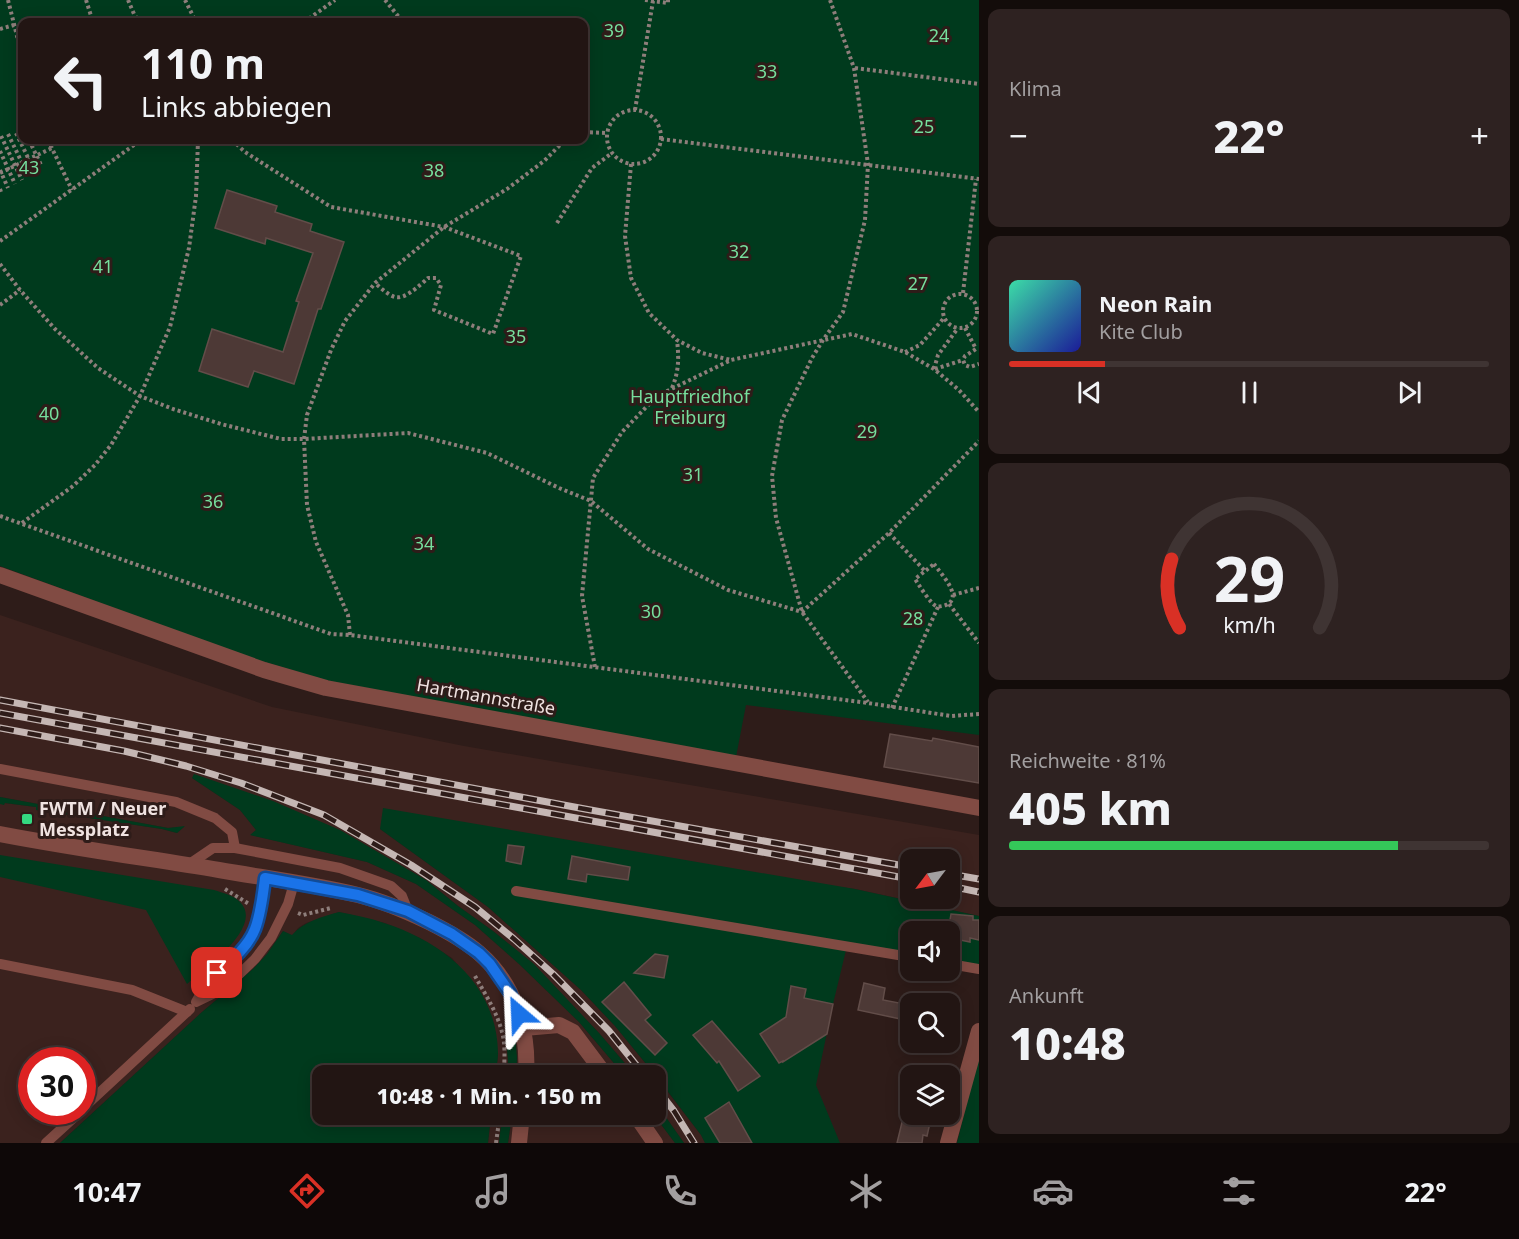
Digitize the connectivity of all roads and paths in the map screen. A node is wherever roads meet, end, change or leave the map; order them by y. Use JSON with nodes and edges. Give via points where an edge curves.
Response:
{"nodes":[{"id":1,"x":8,"y":0,"type":"edge"},
{"id":2,"x":86,"y":0,"type":"edge"},
{"id":3,"x":128,"y":0,"type":"edge"},
{"id":4,"x":185,"y":0,"type":"edge"},
{"id":5,"x":335,"y":0,"type":"edge"},
{"id":6,"x":385,"y":0,"type":"edge"},
{"id":7,"x":645,"y":0,"type":"edge"},
{"id":8,"x":668,"y":0,"type":"edge"},
{"id":9,"x":830,"y":0,"type":"edge"},
{"id":10,"x":653,"y":1,"type":"edge"},
{"id":11,"x":92,"y":18,"type":"edge"},
{"id":12,"x":137,"y":18,"type":"edge"},
{"id":13,"x":194,"y":18,"type":"edge"},
{"id":14,"x":310,"y":18,"type":"edge"},
{"id":15,"x":401,"y":18,"type":"edge"},
{"id":16,"x":15,"y":25,"type":"junction"},
{"id":17,"x":0,"y":29,"type":"edge"},
{"id":18,"x":18,"y":38,"type":"edge"},
{"id":19,"x":854,"y":68,"type":"junction"},
{"id":20,"x":979,"y":84,"type":"edge"},
{"id":21,"x":635,"y":110,"type":"junction"},
{"id":22,"x":16,"y":132,"type":"dead end"},
{"id":23,"x":588,"y":132,"type":"edge"},
{"id":24,"x":607,"y":133,"type":"junction"},
{"id":25,"x":8,"y":134,"type":"dead end"},
{"id":26,"x":1,"y":136,"type":"edge"},
{"id":27,"x":18,"y":136,"type":"edge"},
{"id":28,"x":661,"y":138,"type":"junction"},
{"id":29,"x":22,"y":144,"type":"edge"},
{"id":30,"x":31,"y":144,"type":"edge"},
{"id":31,"x":50,"y":144,"type":"edge"},
{"id":32,"x":135,"y":144,"type":"edge"},
{"id":33,"x":198,"y":144,"type":"edge"},
{"id":34,"x":236,"y":144,"type":"edge"},
{"id":35,"x":561,"y":144,"type":"edge"},
{"id":36,"x":52,"y":148,"type":"junction"},
{"id":37,"x":0,"y":151,"type":"edge"},
{"id":38,"x":612,"y":153,"type":"junction"},
{"id":39,"x":37,"y":156,"type":"junction"},
{"id":40,"x":29,"y":159,"type":"junction"},
{"id":41,"x":22,"y":163,"type":"junction"},
{"id":42,"x":631,"y":164,"type":"junction"},
{"id":43,"x":868,"y":164,"type":"junction"},
{"id":44,"x":15,"y":166,"type":"junction"},
{"id":45,"x":42,"y":167,"type":"dead end"},
{"id":46,"x":8,"y":169,"type":"junction"},
{"id":47,"x":0,"y":172,"type":"edge"},
{"id":48,"x":35,"y":172,"type":"dead end"},
{"id":49,"x":28,"y":175,"type":"dead end"},
{"id":50,"x":977,"y":179,"type":"edge"},
{"id":51,"x":22,"y":180,"type":"dead end"},
{"id":52,"x":15,"y":184,"type":"dead end"},
{"id":53,"x":8,"y":188,"type":"dead end"},
{"id":54,"x":72,"y":190,"type":"junction"},
{"id":55,"x":557,"y":223,"type":"dead end"},
{"id":56,"x":444,"y":226,"type":"junction"},
{"id":57,"x":0,"y":241,"type":"edge"},
{"id":58,"x":0,"y":264,"type":"edge"},
{"id":59,"x":375,"y":283,"type":"junction"},
{"id":60,"x":20,"y":290,"type":"junction"},
{"id":61,"x":963,"y":293,"type":"junction"},
{"id":62,"x":0,"y":305,"type":"edge"},
{"id":63,"x":978,"y":313,"type":"edge"},
{"id":64,"x":944,"y":318,"type":"junction"},
{"id":65,"x":958,"y":328,"type":"junction"},
{"id":66,"x":965,"y":328,"type":"junction"},
{"id":67,"x":676,"y":340,"type":"junction"},
{"id":68,"x":823,"y":340,"type":"junction"},
{"id":69,"x":977,"y":348,"type":"edge"},
{"id":70,"x":905,"y":352,"type":"junction"},
{"id":71,"x":731,"y":360,"type":"junction"},
{"id":72,"x":963,"y":360,"type":"junction"},
{"id":73,"x":979,"y":364,"type":"edge"},
{"id":74,"x":934,"y":369,"type":"junction"},
{"id":75,"x":672,"y":388,"type":"junction"},
{"id":76,"x":140,"y":396,"type":"junction"},
{"id":77,"x":979,"y":412,"type":"edge"},
{"id":78,"x":304,"y":439,"type":"junction"},
{"id":79,"x":979,"y":441,"type":"edge"},
{"id":80,"x":591,"y":501,"type":"junction"},
{"id":81,"x":0,"y":516,"type":"edge"},
{"id":82,"x":21,"y":524,"type":"junction"},
{"id":83,"x":889,"y":533,"type":"junction"},
{"id":84,"x":925,"y":571,"type":"junction"},
{"id":85,"x":0,"y":575,"type":"edge"},
{"id":86,"x":979,"y":588,"type":"edge"},
{"id":87,"x":953,"y":595,"type":"junction"},
{"id":88,"x":949,"y":603,"type":"junction"},
{"id":89,"x":938,"y":607,"type":"junction"},
{"id":90,"x":802,"y":612,"type":"junction"},
{"id":91,"x":350,"y":635,"type":"junction"},
{"id":92,"x":979,"y":643,"type":"edge"},
{"id":93,"x":595,"y":667,"type":"junction"},
{"id":94,"x":868,"y":703,"type":"junction"},
{"id":95,"x":892,"y":708,"type":"junction"},
{"id":96,"x":979,"y":714,"type":"edge"},
{"id":97,"x":0,"y":769,"type":"edge"},
{"id":98,"x":979,"y":808,"type":"edge"},
{"id":99,"x":0,"y":834,"type":"edge"},
{"id":100,"x":235,"y":848,"type":"junction"},
{"id":101,"x":188,"y":865,"type":"junction"},
{"id":102,"x":265,"y":878,"type":"junction"},
{"id":103,"x":294,"y":883,"type":"junction"},
{"id":104,"x":220,"y":886,"type":"dead end"},
{"id":105,"x":516,"y":891,"type":"dead end"},
{"id":106,"x":261,"y":906,"type":"junction"},
{"id":107,"x":339,"y":908,"type":"dead end"},
{"id":108,"x":284,"y":911,"type":"junction"},
{"id":109,"x":408,"y":911,"type":"junction"},
{"id":110,"x":900,"y":955,"type":"edge"},
{"id":111,"x":0,"y":964,"type":"edge"},
{"id":112,"x":960,"y":966,"type":"edge"},
{"id":113,"x":979,"y":969,"type":"edge"},
{"id":114,"x":475,"y":974,"type":"dead end"},
{"id":115,"x":196,"y":1002,"type":"junction"},
{"id":116,"x":187,"y":1012,"type":"junction"},
{"id":117,"x":524,"y":1028,"type":"junction"},
{"id":118,"x":979,"y":1031,"type":"edge"},
{"id":119,"x":504,"y":1065,"type":"edge"},
{"id":120,"x":527,"y":1065,"type":"edge"},
{"id":121,"x":598,"y":1065,"type":"edge"},
{"id":122,"x":96,"y":1096,"type":"edge"},
{"id":123,"x":65,"y":1125,"type":"edge"},
{"id":124,"x":498,"y":1125,"type":"edge"},
{"id":125,"x":521,"y":1125,"type":"edge"},
{"id":126,"x":643,"y":1125,"type":"edge"},
{"id":127,"x":46,"y":1143,"type":"edge"},
{"id":128,"x":496,"y":1143,"type":"edge"},
{"id":129,"x":519,"y":1143,"type":"edge"},
{"id":130,"x":656,"y":1143,"type":"edge"},
{"id":131,"x":948,"y":1143,"type":"edge"}],
"edges":[{"from":1,"to":16,"type":"path"},
{"from":2,"to":11,"type":"path"},
{"from":3,"to":12,"type":"path"},
{"from":4,"to":13,"type":"path"},
{"from":5,"to":14,"type":"path"},
{"from":6,"to":15,"type":"path"},
{"from":7,"to":10,"type":"path"},
{"from":8,"to":10,"type":"path"},
{"from":9,"to":19,"type":"path"},
{"from":10,"to":21,"type":"path"},
{"from":16,"to":17,"type":"path"},
{"from":16,"to":18,"type":"path"},
{"from":19,"to":20,"type":"path"},
{"from":19,"to":43,"type":"path"},
{"from":21,"to":24,"type":"path","via":[[616,116]]},
{"from":21,"to":28,"type":"path","via":[[654,119]]},
{"from":22,"to":27,"type":"path"},
{"from":23,"to":24,"type":"path"},
{"from":24,"to":38,"type":"path"},
{"from":25,"to":41,"type":"path"},
{"from":26,"to":44,"type":"path"},
{"from":28,"to":42,"type":"path","via":[[651,158]]},
{"from":28,"to":43,"type":"path"},
{"from":29,"to":40,"type":"path"},
{"from":30,"to":39,"type":"path"},
{"from":31,"to":36,"type":"path"},
{"from":32,"to":54,"type":"path"},
{"from":33,"to":76,"type":"path","via":[[189,248],[170,327]]},
{"from":34,"to":56,"type":"path","via":[[331,207]]},
{"from":35,"to":56,"type":"path","via":[[507,189]]},
{"from":36,"to":39,"type":"path"},
{"from":36,"to":54,"type":"path"},
{"from":37,"to":46,"type":"path"},
{"from":38,"to":42,"type":"path"},
{"from":38,"to":55,"type":"path","via":[[592,168]]},
{"from":39,"to":40,"type":"path"},
{"from":39,"to":45,"type":"path"},
{"from":40,"to":41,"type":"path"},
{"from":40,"to":48,"type":"path"},
{"from":41,"to":44,"type":"path"},
{"from":41,"to":49,"type":"path"},
{"from":42,"to":67,"type":"path","via":[[625,236],[631,278],[649,313]]},
{"from":43,"to":50,"type":"path"},
{"from":43,"to":68,"type":"path","via":[[865,220],[843,312]]},
{"from":44,"to":46,"type":"path"},
{"from":44,"to":51,"type":"path"},
{"from":46,"to":47,"type":"path"},
{"from":46,"to":52,"type":"path"},
{"from":47,"to":53,"type":"path"},
{"from":50,"to":61,"type":"path"},
{"from":54,"to":57,"type":"path"},
{"from":56,"to":59,"type":"path"},
{"from":56,"to":59,"type":"path","via":[[521,256],[493,334],[434,310],[441,285],[436,278],[428,278],[399,298]]},
{"from":58,"to":60,"type":"path"},
{"from":59,"to":78,"type":"path","via":[[345,321],[331,350],[307,415]]},
{"from":60,"to":62,"type":"path"},
{"from":60,"to":76,"type":"path","via":[[98,368]]},
{"from":61,"to":63,"type":"path","via":[[977,304]]},
{"from":61,"to":64,"type":"path","via":[[946,300]]},
{"from":63,"to":66,"type":"path"},
{"from":64,"to":65,"type":"path"},
{"from":64,"to":70,"type":"path","via":[[920,345]]},
{"from":65,"to":66,"type":"path"},
{"from":65,"to":74,"type":"path","via":[[938,354]]},
{"from":66,"to":69,"type":"path"},
{"from":67,"to":71,"type":"path","via":[[702,353]]},
{"from":67,"to":75,"type":"path","via":[[678,375]]},
{"from":68,"to":70,"type":"path","via":[[852,334]]},
{"from":68,"to":71,"type":"path"},
{"from":68,"to":90,"type":"path","via":[[782,420],[771,476],[776,518]]},
{"from":69,"to":72,"type":"path"},
{"from":70,"to":74,"type":"path"},
{"from":71,"to":75,"type":"path"},
{"from":72,"to":73,"type":"path","via":[[970,367]]},
{"from":72,"to":74,"type":"path"},
{"from":74,"to":77,"type":"path"},
{"from":75,"to":80,"type":"path","via":[[657,396],[622,432],[593,478]]},
{"from":76,"to":78,"type":"path","via":[[221,424],[281,439]]},
{"from":76,"to":82,"type":"path","via":[[95,465]]},
{"from":78,"to":80,"type":"path","via":[[408,432],[488,453]]},
{"from":78,"to":91,"type":"path","via":[[307,505],[316,542],[348,615]]},
{"from":79,"to":83,"type":"path"},
{"from":80,"to":90,"type":"path","via":[[648,549],[728,590]]},
{"from":80,"to":93,"type":"path","via":[[582,596]]},
{"from":81,"to":82,"type":"path"},
{"from":82,"to":91,"type":"path","via":[[331,634]]},
{"from":83,"to":84,"type":"path"},
{"from":83,"to":90,"type":"path"},
{"from":84,"to":87,"type":"path","via":[[934,564]]},
{"from":84,"to":89,"type":"path","via":[[915,579]]},
{"from":85,"to":98,"type":"street","name":"Hartmannstraße","via":[[264,670],[326,688]]},
{"from":86,"to":87,"type":"path"},
{"from":87,"to":88,"type":"path"},
{"from":88,"to":89,"type":"path"},
{"from":88,"to":92,"type":"path"},
{"from":89,"to":95,"type":"path"},
{"from":90,"to":94,"type":"path"},
{"from":91,"to":93,"type":"path"},
{"from":93,"to":94,"type":"path"},
{"from":94,"to":95,"type":"path"},
{"from":95,"to":96,"type":"path","via":[[951,716]]},
{"from":97,"to":100,"type":"lane","via":[[176,802],[215,818],[232,832]]},
{"from":99,"to":101,"type":"street"},
{"from":100,"to":101,"type":"lane","via":[[213,848]]},
{"from":100,"to":109,"type":"lane","via":[[340,868],[381,882],[402,896]]},
{"from":101,"to":102,"type":"street"},
{"from":102,"to":103,"type":"street"},
{"from":102,"to":106,"type":"lane"},
{"from":103,"to":108,"type":"lane"},
{"from":103,"to":109,"type":"street","via":[[358,895]]},
{"from":104,"to":106,"type":"path","via":[[246,904]]},
{"from":105,"to":110,"type":"lane"},
{"from":106,"to":115,"type":"lane","via":[[254,931],[244,946],[208,981]]},
{"from":107,"to":108,"type":"path","via":[[303,915]]},
{"from":108,"to":115,"type":"lane","via":[[255,959],[225,988]]},
{"from":109,"to":117,"type":"street","via":[[452,934],[490,964],[510,993]]},
{"from":111,"to":116,"type":"lane","via":[[132,990]]},
{"from":112,"to":113,"type":"lane"},
{"from":114,"to":119,"type":"path","via":[[502,1033]]},
{"from":115,"to":116,"type":"lane"},
{"from":116,"to":122,"type":"lane"},
{"from":117,"to":120,"type":"street"},
{"from":117,"to":121,"type":"street","via":[[559,1025],[573,1032]]},
{"from":118,"to":131,"type":"street"},
{"from":123,"to":127,"type":"lane"},
{"from":124,"to":128,"type":"path"},
{"from":125,"to":129,"type":"street"},
{"from":126,"to":130,"type":"street"}]}
